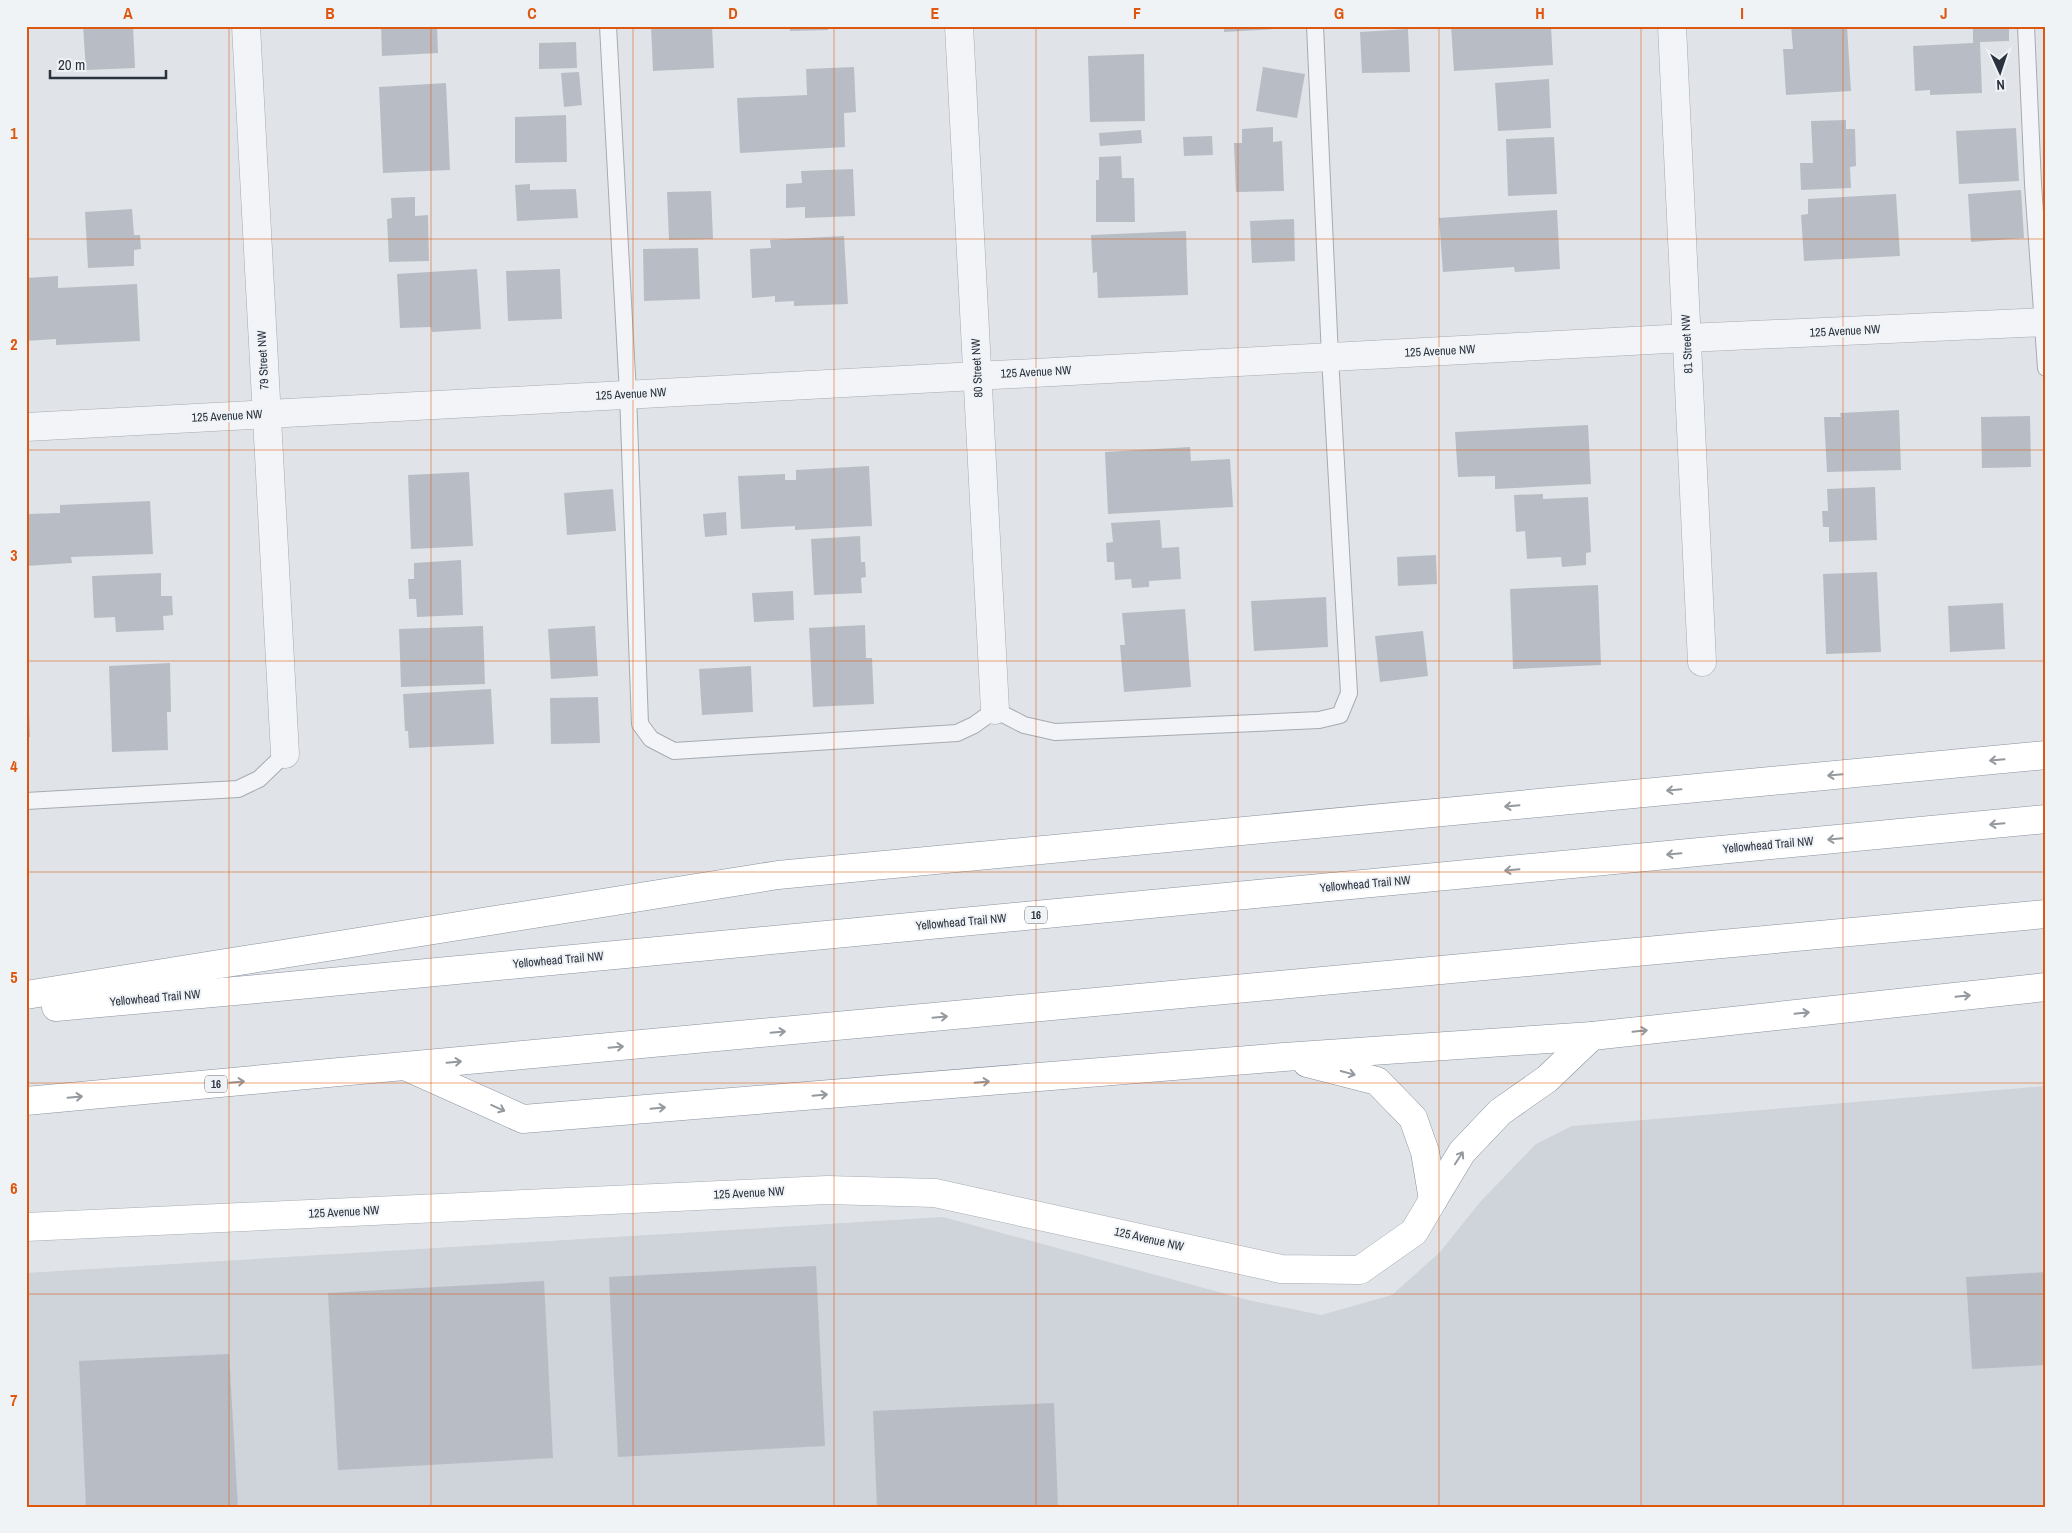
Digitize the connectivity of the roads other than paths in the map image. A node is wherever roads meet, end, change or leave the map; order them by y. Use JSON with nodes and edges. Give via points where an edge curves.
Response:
{"nodes":[{"id":1,"x":246,"y":26,"type":"edge"},
{"id":2,"x":608,"y":26,"type":"edge"},
{"id":3,"x":959,"y":26,"type":"edge"},
{"id":4,"x":1315,"y":26,"type":"edge"},
{"id":5,"x":1672,"y":26,"type":"edge"},
{"id":6,"x":2026,"y":26,"type":"edge"},
{"id":7,"x":2044,"y":322,"type":"edge"},
{"id":8,"x":1687,"y":338,"type":"junction"},
{"id":9,"x":1330,"y":357,"type":"junction"},
{"id":10,"x":2046,"y":368,"type":"edge"},
{"id":11,"x":977,"y":376,"type":"junction"},
{"id":12,"x":628,"y":394,"type":"junction"},
{"id":13,"x":266,"y":414,"type":"junction"},
{"id":14,"x":26,"y":427,"type":"edge"},
{"id":15,"x":1702,"y":662,"type":"dead end"},
{"id":16,"x":995,"y":710,"type":"junction"},
{"id":17,"x":285,"y":754,"type":"joint"},
{"id":18,"x":2046,"y":756,"type":"edge"},
{"id":19,"x":26,"y":801,"type":"edge"},
{"id":20,"x":2046,"y":819,"type":"edge"},
{"id":21,"x":2046,"y":914,"type":"edge"},
{"id":22,"x":2046,"y":987,"type":"edge"},
{"id":23,"x":2002,"y":992,"type":"junction"},
{"id":24,"x":26,"y":994,"type":"edge"},
{"id":25,"x":2046,"y":998,"type":"edge"},
{"id":26,"x":26,"y":1009,"type":"edge"},
{"id":27,"x":1592,"y":1036,"type":"junction"},
{"id":28,"x":1284,"y":1057,"type":"junction"},
{"id":29,"x":406,"y":1066,"type":"junction"},
{"id":30,"x":26,"y":1102,"type":"edge"},
{"id":31,"x":1433,"y":1200,"type":"junction"},
{"id":32,"x":26,"y":1227,"type":"edge"}],
"edges":[{"from":1,"to":13,"type":"street","name":"79 Street NW"},
{"from":2,"to":12,"type":"lane"},
{"from":3,"to":11,"type":"street","name":"80 Street NW"},
{"from":4,"to":9,"type":"lane"},
{"from":5,"to":8,"type":"street","name":"81 Street NW"},
{"from":6,"to":7,"type":"lane","via":[[2033,184]]},
{"from":7,"to":8,"type":"street","name":"125 Avenue NW"},
{"from":7,"to":10,"type":"lane"},
{"from":8,"to":9,"type":"street","name":"125 Avenue NW"},
{"from":8,"to":15,"type":"street","name":"81 Street NW"},
{"from":9,"to":11,"type":"street","name":"125 Avenue NW"},
{"from":9,"to":16,"type":"lane","via":[[1348,693],[1340,715],[1319,720],[1055,732],[1024,725]]},
{"from":11,"to":12,"type":"street","name":"125 Avenue NW"},
{"from":11,"to":16,"type":"street","name":"80 Street NW"},
{"from":12,"to":13,"type":"street","name":"125 Avenue NW"},
{"from":12,"to":16,"type":"lane","via":[[640,724],[651,739],[674,751],[957,733]]},
{"from":13,"to":14,"type":"street","name":"125 Avenue NW"},
{"from":13,"to":17,"type":"street","name":"79 Street NW"},
{"from":17,"to":19,"type":"lane","via":[[259,779],[238,790]]},
{"from":18,"to":24,"type":"main road","one_way":true,"via":[[778,875]]},
{"from":20,"to":26,"type":"main road","name":"Yellowhead Trail NW","number":"16","one_way":true},
{"from":29,"to":21,"type":"main road","number":"16","one_way":true},
{"from":22,"to":23,"type":"main road"},
{"from":23,"to":25,"type":"main road"},
{"from":27,"to":23,"type":"main road","one_way":true},
{"from":27,"to":28,"type":"main road"},
{"from":31,"to":27,"type":"main road","name":"125 Avenue NW","one_way":true,"via":[[1462,1152],[1500,1112],[1547,1079]]},
{"from":29,"to":28,"type":"main road","one_way":true,"via":[[523,1119]]},
{"from":28,"to":31,"type":"main road","one_way":true,"via":[[1377,1081],[1413,1118],[1425,1152]]},
{"from":30,"to":29,"type":"main road","number":"16","one_way":true},
{"from":31,"to":32,"type":"main road","name":"125 Avenue NW","via":[[1414,1232],[1360,1270],[1281,1269],[935,1192],[827,1190]]}]}
